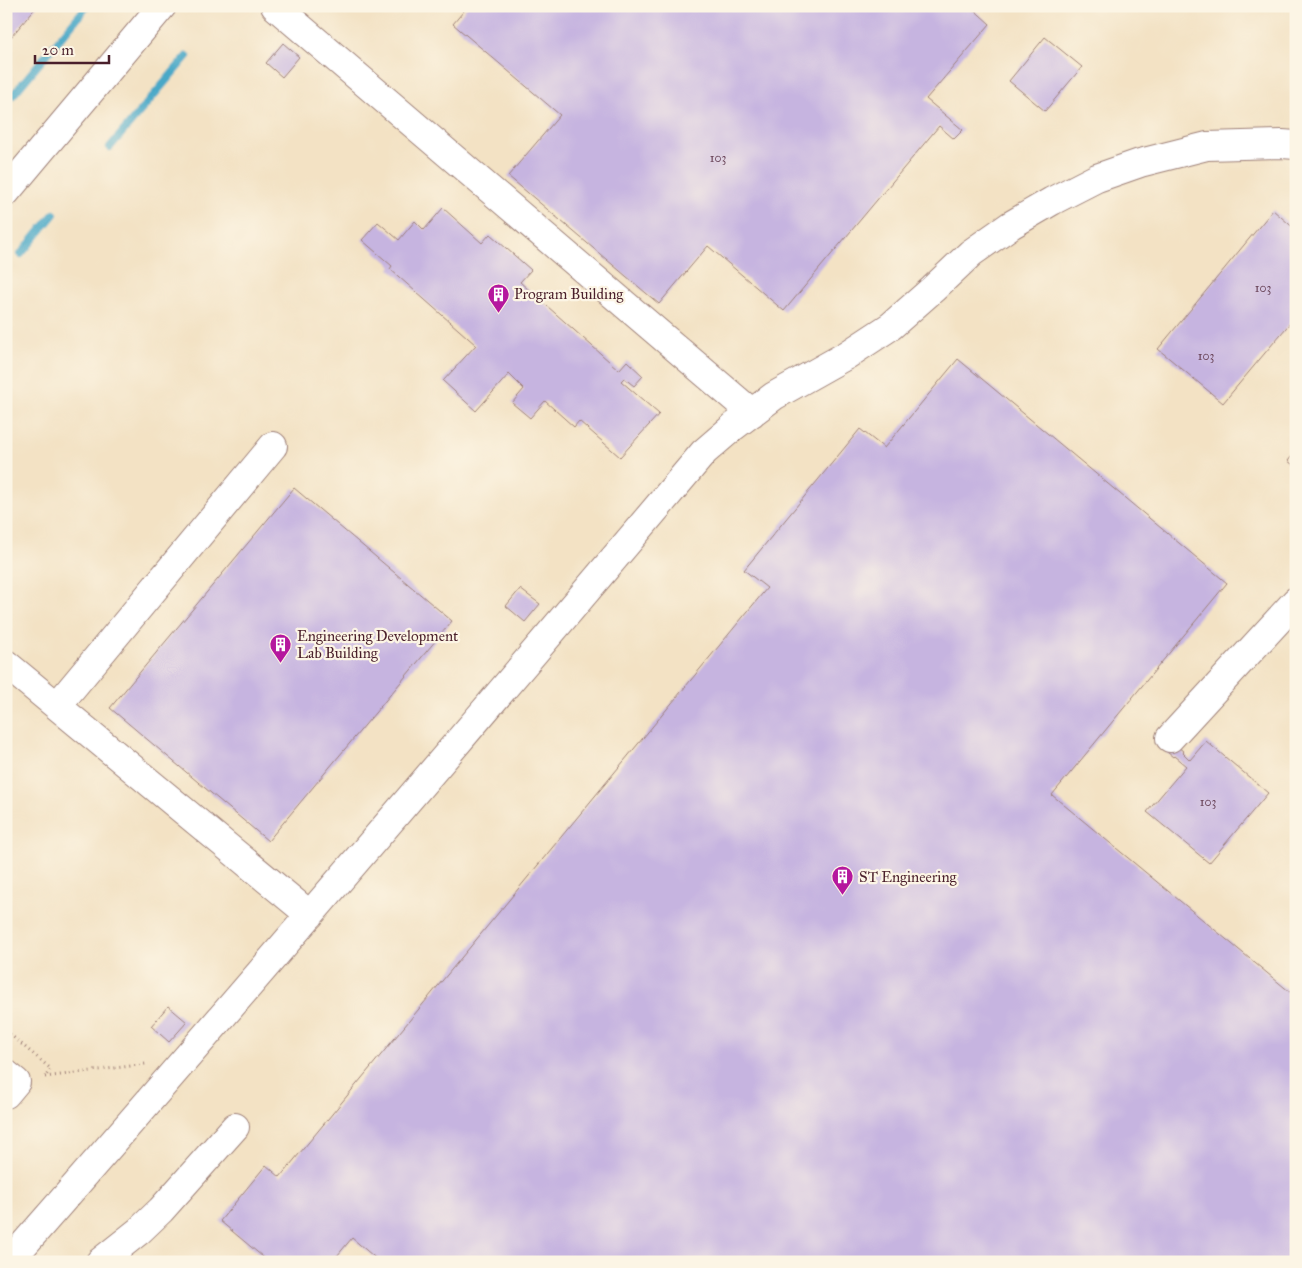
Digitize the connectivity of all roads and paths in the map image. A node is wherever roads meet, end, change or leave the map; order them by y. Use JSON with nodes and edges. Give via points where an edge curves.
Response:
{"nodes":[{"id":1,"x":162,"y":6,"type":"edge"},
{"id":2,"x":275,"y":6,"type":"edge"},
{"id":3,"x":1296,"y":145,"type":"edge"},
{"id":4,"x":6,"y":192,"type":"edge"},
{"id":5,"x":752,"y":413,"type":"junction"},
{"id":6,"x":273,"y":446,"type":"dead end"},
{"id":7,"x":1296,"y":601,"type":"edge"},
{"id":8,"x":6,"y":664,"type":"edge"},
{"id":9,"x":57,"y":706,"type":"junction"},
{"id":10,"x":1170,"y":738,"type":"dead end"},
{"id":11,"x":310,"y":915,"type":"junction"},
{"id":12,"x":185,"y":1060,"type":"junction"},
{"id":13,"x":6,"y":1074,"type":"edge"},
{"id":14,"x":45,"y":1077,"type":"dead end"},
{"id":15,"x":6,"y":1094,"type":"edge"},
{"id":16,"x":235,"y":1127,"type":"dead end"},
{"id":17,"x":13,"y":1257,"type":"edge"},
{"id":18,"x":100,"y":1262,"type":"edge"}],
"edges":[{"from":1,"to":4,"type":"lane"},
{"from":2,"to":5,"type":"lane"},
{"from":3,"to":5,"type":"lane","via":[[1207,146],[1140,162],[1097,178],[1011,224],[971,253],[891,326],[848,355],[774,396]]},
{"from":5,"to":11,"type":"lane","via":[[704,452]]},
{"from":6,"to":9,"type":"lane"},
{"from":7,"to":10,"type":"lane"},
{"from":8,"to":9,"type":"lane"},
{"from":9,"to":11,"type":"lane"},
{"from":11,"to":12,"type":"lane"},
{"from":12,"to":14,"type":"path"},
{"from":12,"to":17,"type":"lane"},
{"from":13,"to":15,"type":"lane","via":[[16,1082]]},
{"from":16,"to":18,"type":"lane","via":[[161,1210]]}]}
